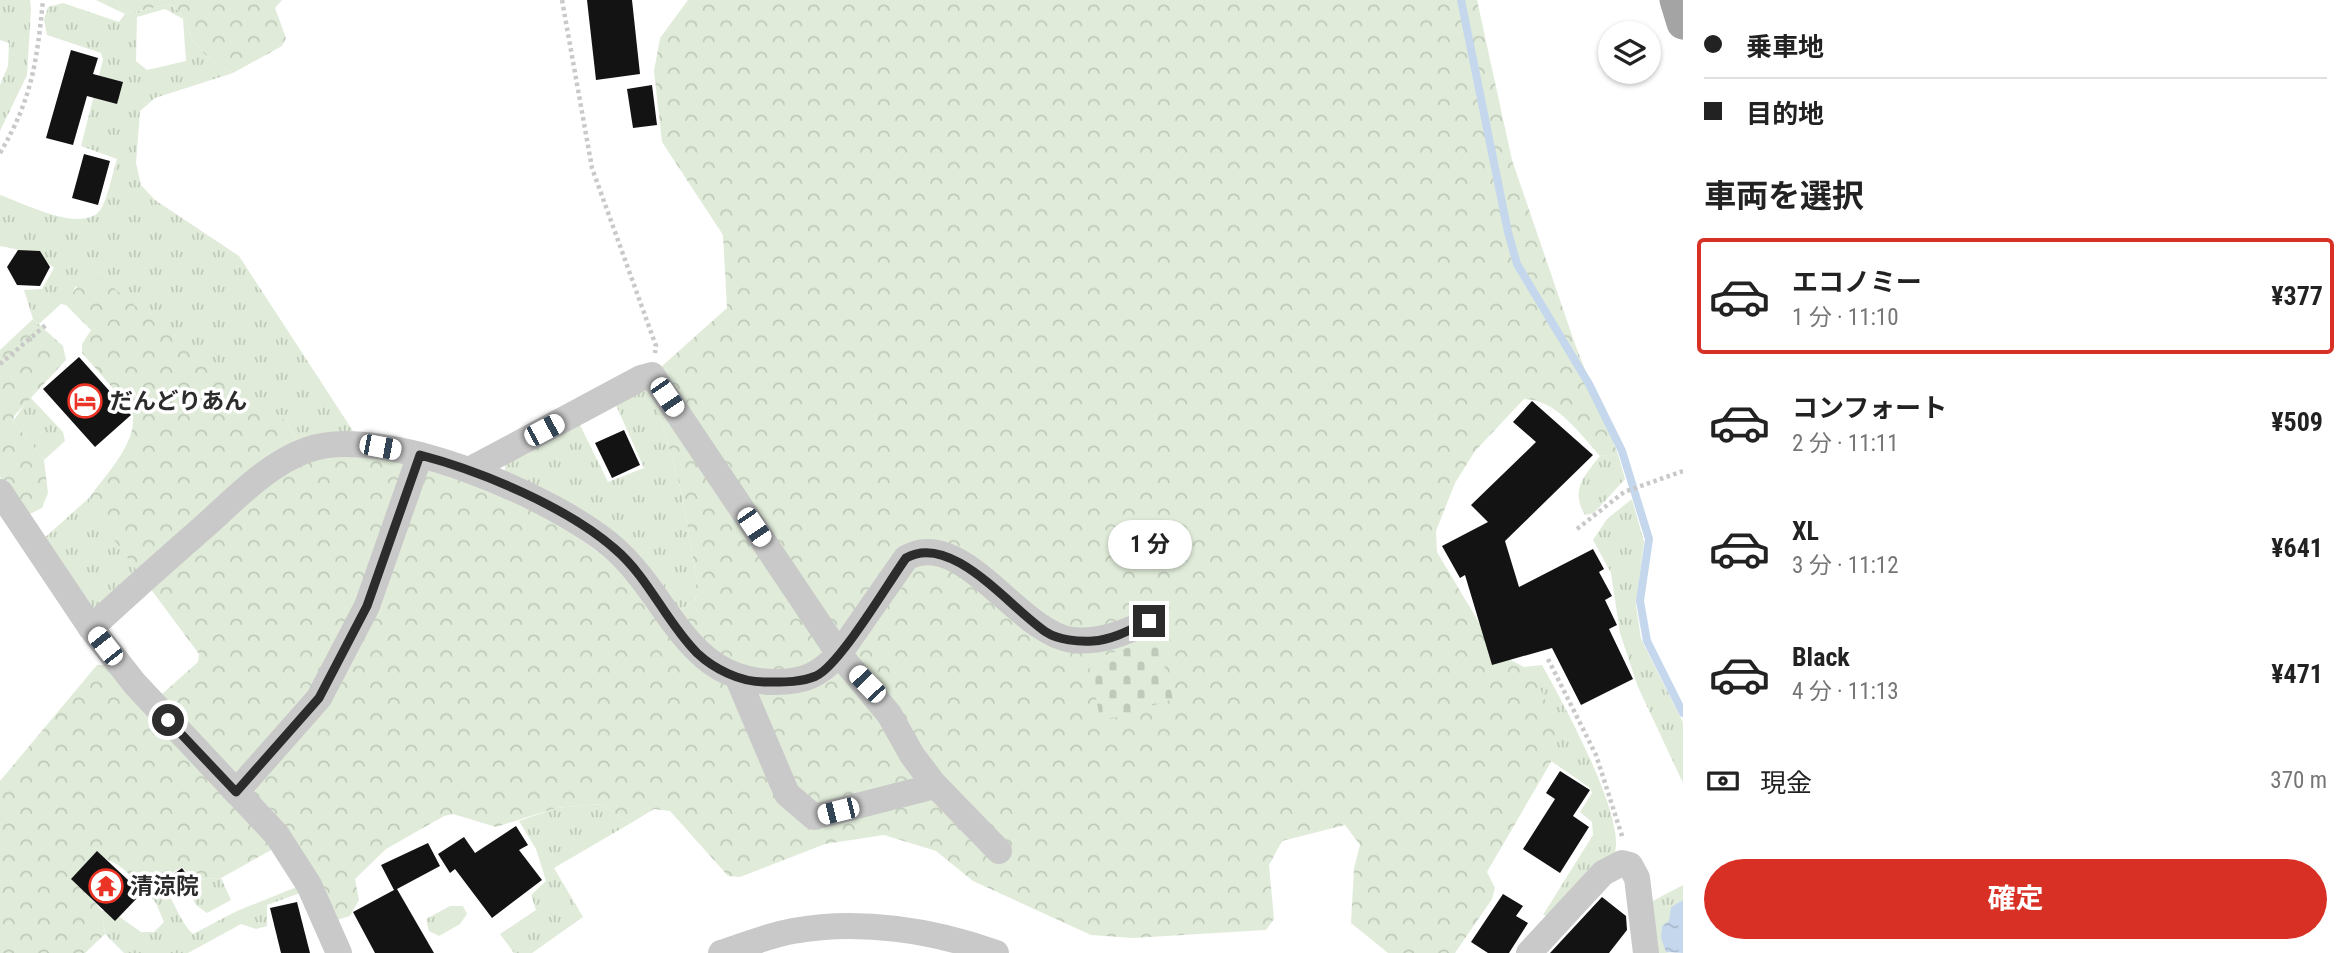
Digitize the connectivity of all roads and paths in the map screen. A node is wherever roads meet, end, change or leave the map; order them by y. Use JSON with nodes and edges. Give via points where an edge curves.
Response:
{"nodes":[{"id":1,"x":43,"y":0,"type":"edge"},
{"id":2,"x":562,"y":0,"type":"edge"},
{"id":3,"x":1676,"y":0,"type":"edge"},
{"id":4,"x":1683,"y":23,"type":"edge"},
{"id":5,"x":0,"y":153,"type":"edge"},
{"id":6,"x":47,"y":324,"type":"dead end"},
{"id":7,"x":0,"y":364,"type":"edge"},
{"id":8,"x":652,"y":375,"type":"junction"},
{"id":9,"x":420,"y":455,"type":"junction"},
{"id":10,"x":471,"y":469,"type":"junction"},
{"id":11,"x":1683,"y":471,"type":"edge"},
{"id":12,"x":0,"y":492,"type":"edge"},
{"id":13,"x":1577,"y":529,"type":"dead end"},
{"id":14,"x":1149,"y":621,"type":"dead end"},
{"id":15,"x":91,"y":628,"type":"junction"},
{"id":16,"x":839,"y":654,"type":"junction"},
{"id":17,"x":1548,"y":659,"type":"dead end"},
{"id":18,"x":737,"y":676,"type":"junction"},
{"id":19,"x":935,"y":786,"type":"junction"},
{"id":20,"x":236,"y":792,"type":"junction"},
{"id":21,"x":999,"y":851,"type":"dead end"},
{"id":22,"x":1630,"y":865,"type":"junction"},
{"id":23,"x":339,"y":953,"type":"edge"},
{"id":24,"x":721,"y":953,"type":"edge"},
{"id":25,"x":996,"y":953,"type":"edge"},
{"id":26,"x":1529,"y":953,"type":"edge"},
{"id":27,"x":1646,"y":953,"type":"edge"}],
"edges":[{"from":1,"to":5,"type":"path","via":[[25,106]]},
{"from":2,"to":8,"type":"path","via":[[592,168],[656,346]]},
{"from":3,"to":4,"type":"main road"},
{"from":6,"to":7,"type":"path"},
{"from":8,"to":10,"type":"street"},
{"from":8,"to":16,"type":"street"},
{"from":9,"to":10,"type":"street"},
{"from":9,"to":15,"type":"street","via":[[334,444],[289,457],[251,485]]},
{"from":9,"to":20,"type":"street","via":[[367,606],[319,698]]},
{"from":10,"to":18,"type":"street","via":[[532,498],[615,548],[648,584],[697,653],[723,672]]},
{"from":11,"to":13,"type":"path","via":[[1624,492]]},
{"from":12,"to":15,"type":"street"},
{"from":14,"to":16,"type":"street","via":[[1094,641],[1069,640],[1048,633],[961,563],[941,553],[917,552],[906,558]]},
{"from":15,"to":20,"type":"street","via":[[135,684]]},
{"from":16,"to":18,"type":"street","via":[[819,675],[797,682],[757,682]]},
{"from":16,"to":19,"type":"street","via":[[889,713]]},
{"from":17,"to":22,"type":"path","via":[[1596,755]]},
{"from":18,"to":19,"type":"street","via":[[787,794],[814,817]]},
{"from":19,"to":21,"type":"street"},
{"from":20,"to":23,"type":"street","via":[[277,835],[309,885]]},
{"from":22,"to":26,"type":"street","via":[[1622,863],[1603,873]]},
{"from":22,"to":27,"type":"street","via":[[1637,878]]},
{"from":24,"to":25,"type":"street","via":[[792,931],[849,926],[929,934]]}]}
